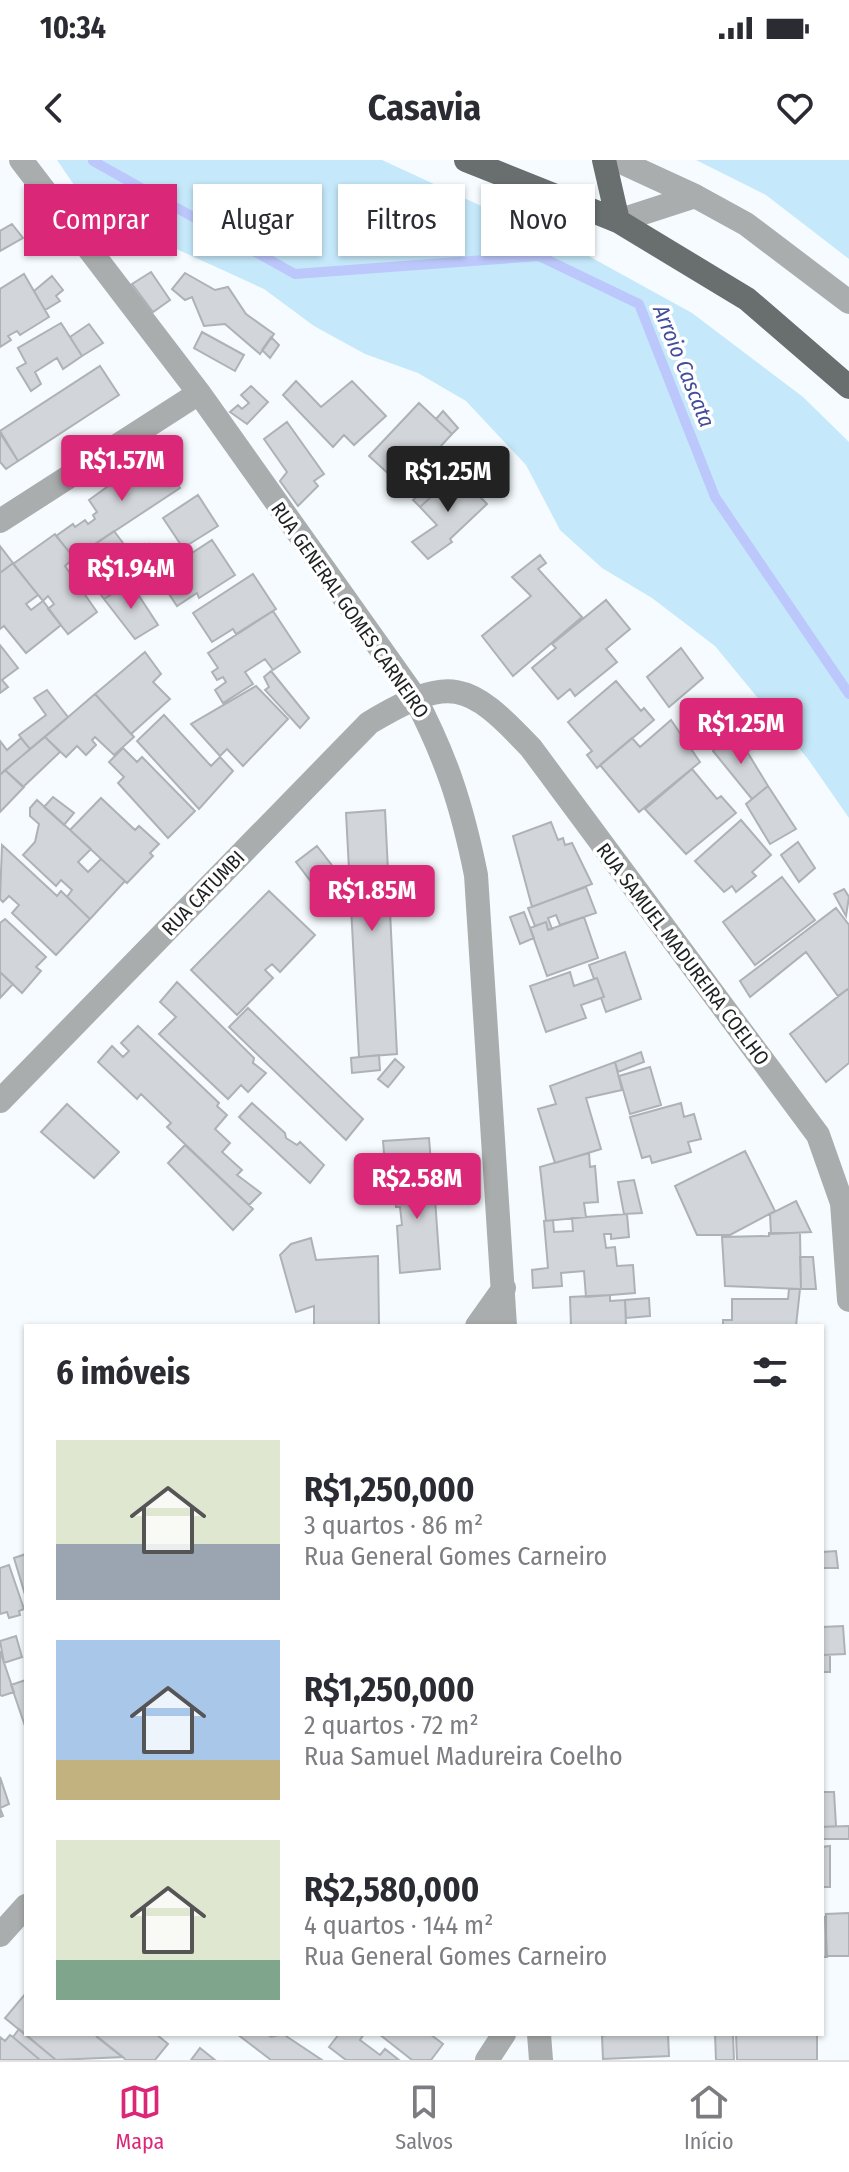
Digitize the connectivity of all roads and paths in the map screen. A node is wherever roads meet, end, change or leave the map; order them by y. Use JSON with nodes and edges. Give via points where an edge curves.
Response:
{"nodes":[{"id":1,"x":21,"y":160,"type":"edge"},
{"id":2,"x":466,"y":160,"type":"edge"},
{"id":3,"x":604,"y":160,"type":"edge"},
{"id":4,"x":617,"y":160,"type":"edge"},
{"id":5,"x":695,"y":196,"type":"junction"},
{"id":6,"x":618,"y":221,"type":"junction"},
{"id":7,"x":849,"y":302,"type":"edge"},
{"id":8,"x":849,"y":387,"type":"edge"},
{"id":9,"x":199,"y":393,"type":"junction"},
{"id":10,"x":0,"y":521,"type":"edge"},
{"id":11,"x":414,"y":696,"type":"junction"},
{"id":12,"x":0,"y":1101,"type":"edge"},
{"id":13,"x":504,"y":1288,"type":"junction"},
{"id":14,"x":849,"y":1300,"type":"edge"},
{"id":15,"x":478,"y":1324,"type":"edge"},
{"id":16,"x":505,"y":1324,"type":"edge"},
{"id":17,"x":24,"y":1908,"type":"edge"},
{"id":18,"x":0,"y":1935,"type":"edge"},
{"id":19,"x":503,"y":2036,"type":"edge"},
{"id":20,"x":539,"y":2036,"type":"edge"},
{"id":21,"x":487,"y":2060,"type":"edge"},
{"id":22,"x":541,"y":2060,"type":"edge"}],
"edges":[{"from":1,"to":9,"type":"street","name":"RUA GENERAL GOMES CARNEIRO"},
{"from":2,"to":6,"type":"main road"},
{"from":3,"to":6,"type":"main road"},
{"from":4,"to":5,"type":"street"},
{"from":5,"to":6,"type":"street"},
{"from":5,"to":7,"type":"street","via":[[746,224]]},
{"from":6,"to":8,"type":"main road","via":[[747,299]]},
{"from":9,"to":10,"type":"street"},
{"from":9,"to":11,"type":"street","name":"RUA GENERAL GOMES CARNEIRO"},
{"from":11,"to":12,"type":"street","name":"RUA CATUMBI","via":[[369,723]]},
{"from":11,"to":13,"type":"street","name":"RUA GENERAL GOMES CARNEIRO","via":[[441,747],[462,806],[476,875]]},
{"from":11,"to":14,"type":"street","name":"RUA SAMUEL MADUREIRA COELHO","via":[[443,690],[471,695],[498,713],[522,739],[818,1135],[842,1203]]},
{"from":13,"to":15,"type":"street"},
{"from":13,"to":16,"type":"street","name":"RUA GENERAL GOMES CARNEIRO"},
{"from":17,"to":18,"type":"street"},
{"from":19,"to":21,"type":"street"},
{"from":20,"to":22,"type":"street"}]}
